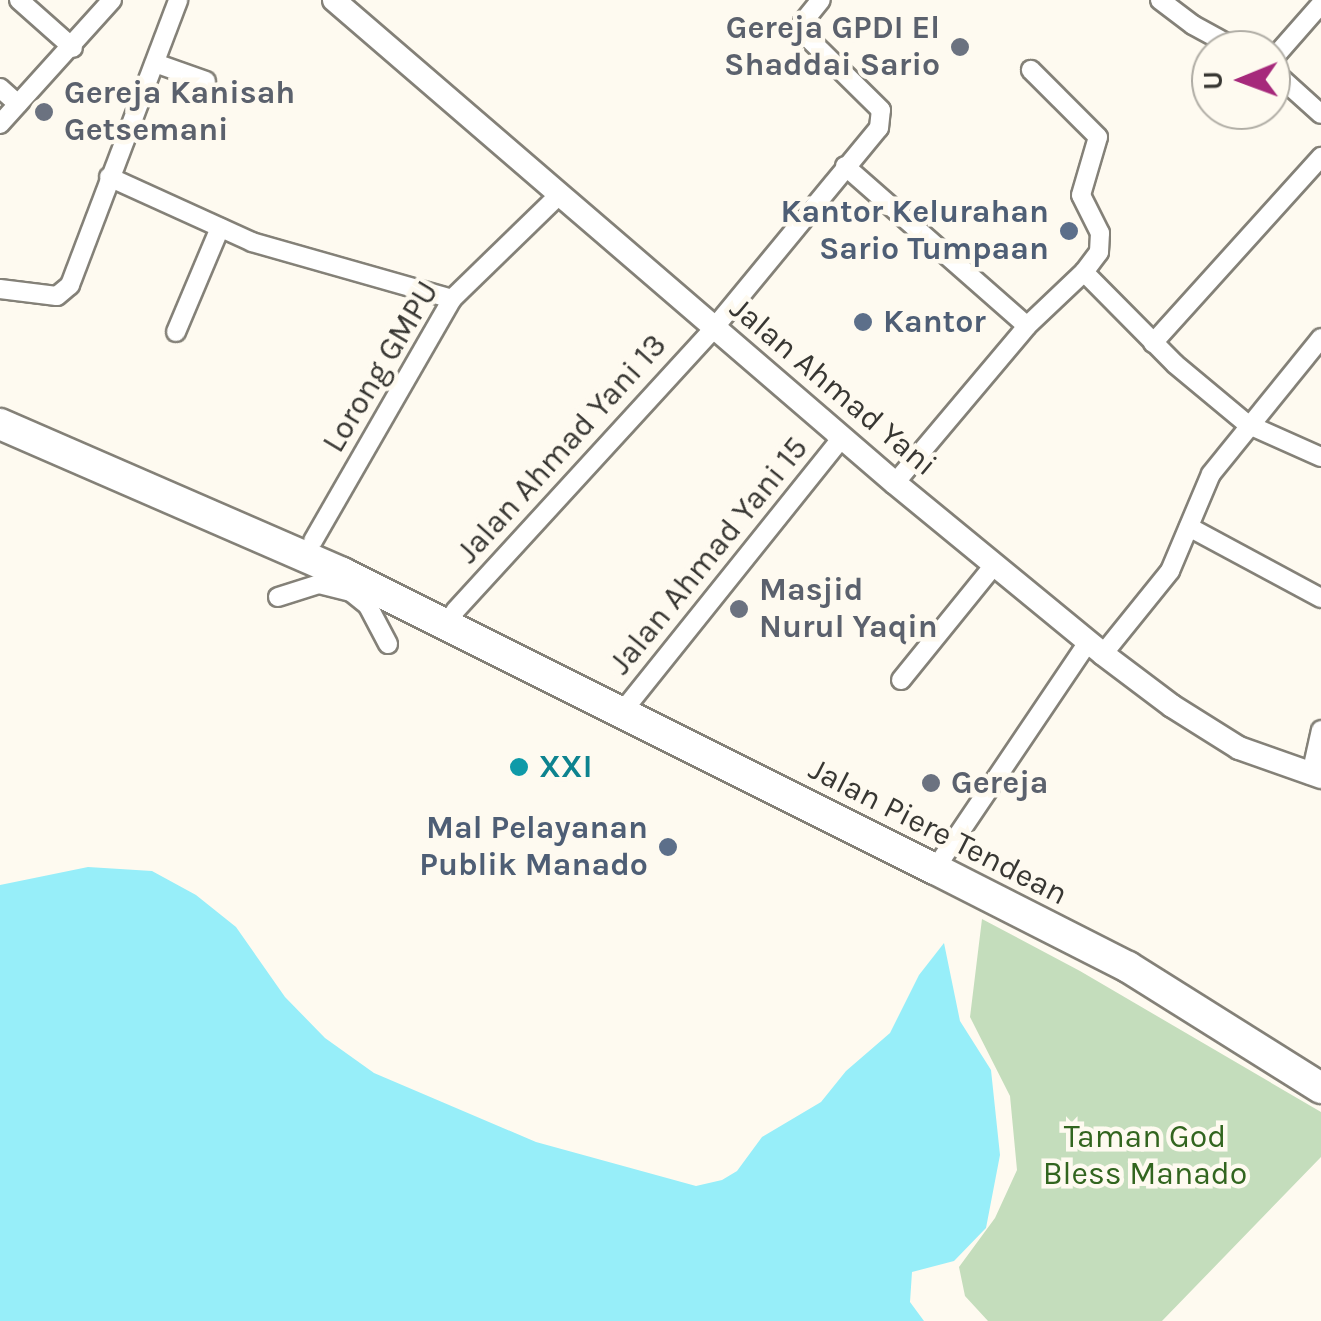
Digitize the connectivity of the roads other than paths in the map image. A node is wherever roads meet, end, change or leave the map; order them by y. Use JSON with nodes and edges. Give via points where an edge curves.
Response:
{"nodes":[{"id":1,"x":19,"y":0,"type":"edge"},
{"id":2,"x":112,"y":0,"type":"edge"},
{"id":3,"x":178,"y":0,"type":"edge"},
{"id":4,"x":334,"y":0,"type":"edge"},
{"id":5,"x":822,"y":0,"type":"edge"},
{"id":6,"x":1160,"y":0,"type":"edge"},
{"id":7,"x":1321,"y":4,"type":"edge"},
{"id":8,"x":1201,"y":30,"type":"edge"},
{"id":9,"x":1291,"y":38,"type":"edge"},
{"id":10,"x":73,"y":48,"type":"junction"},
{"id":11,"x":156,"y":63,"type":"junction"},
{"id":12,"x":1031,"y":70,"type":"dead end"},
{"id":13,"x":194,"y":76,"type":"dead end"},
{"id":14,"x":1291,"y":87,"type":"edge"},
{"id":15,"x":0,"y":88,"type":"edge"},
{"id":16,"x":18,"y":104,"type":"junction"},
{"id":17,"x":1321,"y":114,"type":"edge"},
{"id":18,"x":0,"y":124,"type":"edge"},
{"id":19,"x":1321,"y":157,"type":"edge"},
{"id":20,"x":846,"y":166,"type":"junction"},
{"id":21,"x":109,"y":177,"type":"junction"},
{"id":22,"x":560,"y":194,"type":"junction"},
{"id":23,"x":220,"y":228,"type":"junction"},
{"id":24,"x":1084,"y":272,"type":"junction"},
{"id":25,"x":0,"y":289,"type":"edge"},
{"id":26,"x":452,"y":299,"type":"junction"},
{"id":27,"x":1027,"y":326,"type":"junction"},
{"id":28,"x":714,"y":328,"type":"junction"},
{"id":29,"x":176,"y":332,"type":"dead end"},
{"id":30,"x":1153,"y":343,"type":"junction"},
{"id":31,"x":1318,"y":346,"type":"edge"},
{"id":32,"x":0,"y":424,"type":"edge"},
{"id":33,"x":1247,"y":424,"type":"junction"},
{"id":34,"x":842,"y":437,"type":"junction"},
{"id":35,"x":1321,"y":457,"type":"edge"},
{"id":36,"x":895,"y":483,"type":"junction"},
{"id":37,"x":1189,"y":527,"type":"junction"},
{"id":38,"x":312,"y":560,"type":"junction"},
{"id":39,"x":994,"y":565,"type":"junction"},
{"id":40,"x":278,"y":597,"type":"dead end"},
{"id":41,"x":1321,"y":598,"type":"edge"},
{"id":42,"x":381,"y":602,"type":"junction"},
{"id":43,"x":454,"y":612,"type":"junction"},
{"id":44,"x":388,"y":644,"type":"dead end"},
{"id":45,"x":1096,"y":647,"type":"junction"},
{"id":46,"x":512,"y":659,"type":"junction"},
{"id":47,"x":901,"y":680,"type":"dead end"},
{"id":48,"x":622,"y":712,"type":"junction"},
{"id":49,"x":1321,"y":730,"type":"edge"},
{"id":50,"x":1316,"y":776,"type":"edge"},
{"id":51,"x":935,"y":869,"type":"junction"},
{"id":52,"x":1321,"y":1088,"type":"edge"}],
"edges":[{"from":1,"to":10,"type":"street"},
{"from":2,"to":10,"type":"street"},
{"from":3,"to":11,"type":"street"},
{"from":4,"to":22,"type":"main road","name":"Jalan Ahmad Yani"},
{"from":5,"to":20,"type":"street","name":"Jalan Ahmad Yani 13","via":[[802,32],[883,114]]},
{"from":6,"to":8,"type":"street"},
{"from":7,"to":9,"type":"street"},
{"from":10,"to":16,"type":"street"},
{"from":11,"to":13,"type":"street"},
{"from":11,"to":21,"type":"street"},
{"from":12,"to":24,"type":"street","via":[[1098,137],[1081,195],[1100,242]]},
{"from":14,"to":17,"type":"street"},
{"from":15,"to":16,"type":"street"},
{"from":16,"to":18,"type":"street"},
{"from":19,"to":30,"type":"street"},
{"from":20,"to":27,"type":"street"},
{"from":20,"to":28,"type":"street","name":"Jalan Ahmad Yani 13"},
{"from":21,"to":23,"type":"street"},
{"from":21,"to":25,"type":"street","via":[[63,294]]},
{"from":22,"to":26,"type":"street","name":"Lorong GMPU"},
{"from":22,"to":28,"type":"main road","name":"Jalan Ahmad Yani"},
{"from":23,"to":26,"type":"street","via":[[309,262]]},
{"from":23,"to":29,"type":"street"},
{"from":24,"to":27,"type":"street"},
{"from":24,"to":30,"type":"street"},
{"from":26,"to":38,"type":"street","name":"Lorong GMPU"},
{"from":27,"to":36,"type":"street"},
{"from":28,"to":34,"type":"main road","name":"Jalan Ahmad Yani"},
{"from":28,"to":43,"type":"street","name":"Jalan Ahmad Yani 13"},
{"from":30,"to":33,"type":"street"},
{"from":31,"to":33,"type":"street"},
{"from":32,"to":38,"type":"highway"},
{"from":33,"to":35,"type":"street"},
{"from":33,"to":37,"type":"street","via":[[1203,487]]},
{"from":34,"to":36,"type":"main road","name":"Jalan Ahmad Yani"},
{"from":34,"to":48,"type":"street","name":"Jalan Ahmad Yani 15"},
{"from":36,"to":39,"type":"main road","name":"Jalan Ahmad Yani"},
{"from":37,"to":41,"type":"street"},
{"from":37,"to":45,"type":"street","via":[[1170,571]]},
{"from":38,"to":40,"type":"street"},
{"from":38,"to":42,"type":"highway","name":"Jalan Piere Tendean"},
{"from":38,"to":43,"type":"highway","name":"Jalan Piere Tendean"},
{"from":39,"to":45,"type":"main road","name":"Jalan Ahmad Yani"},
{"from":39,"to":47,"type":"street"},
{"from":42,"to":44,"type":"street"},
{"from":42,"to":46,"type":"highway","name":"Jalan Piere Tendean"},
{"from":43,"to":46,"type":"highway","name":"Jalan Piere Tendean"},
{"from":45,"to":50,"type":"main road","name":"Jalan Ahmad Yani","via":[[1239,748]]},
{"from":45,"to":51,"type":"street"},
{"from":46,"to":48,"type":"highway","name":"Jalan Piere Tendean"},
{"from":48,"to":51,"type":"highway","name":"Jalan Piere Tendean"},
{"from":49,"to":50,"type":"street"},
{"from":51,"to":52,"type":"highway","name":"Jalan Piere Tendean","via":[[1128,967]]}]}
